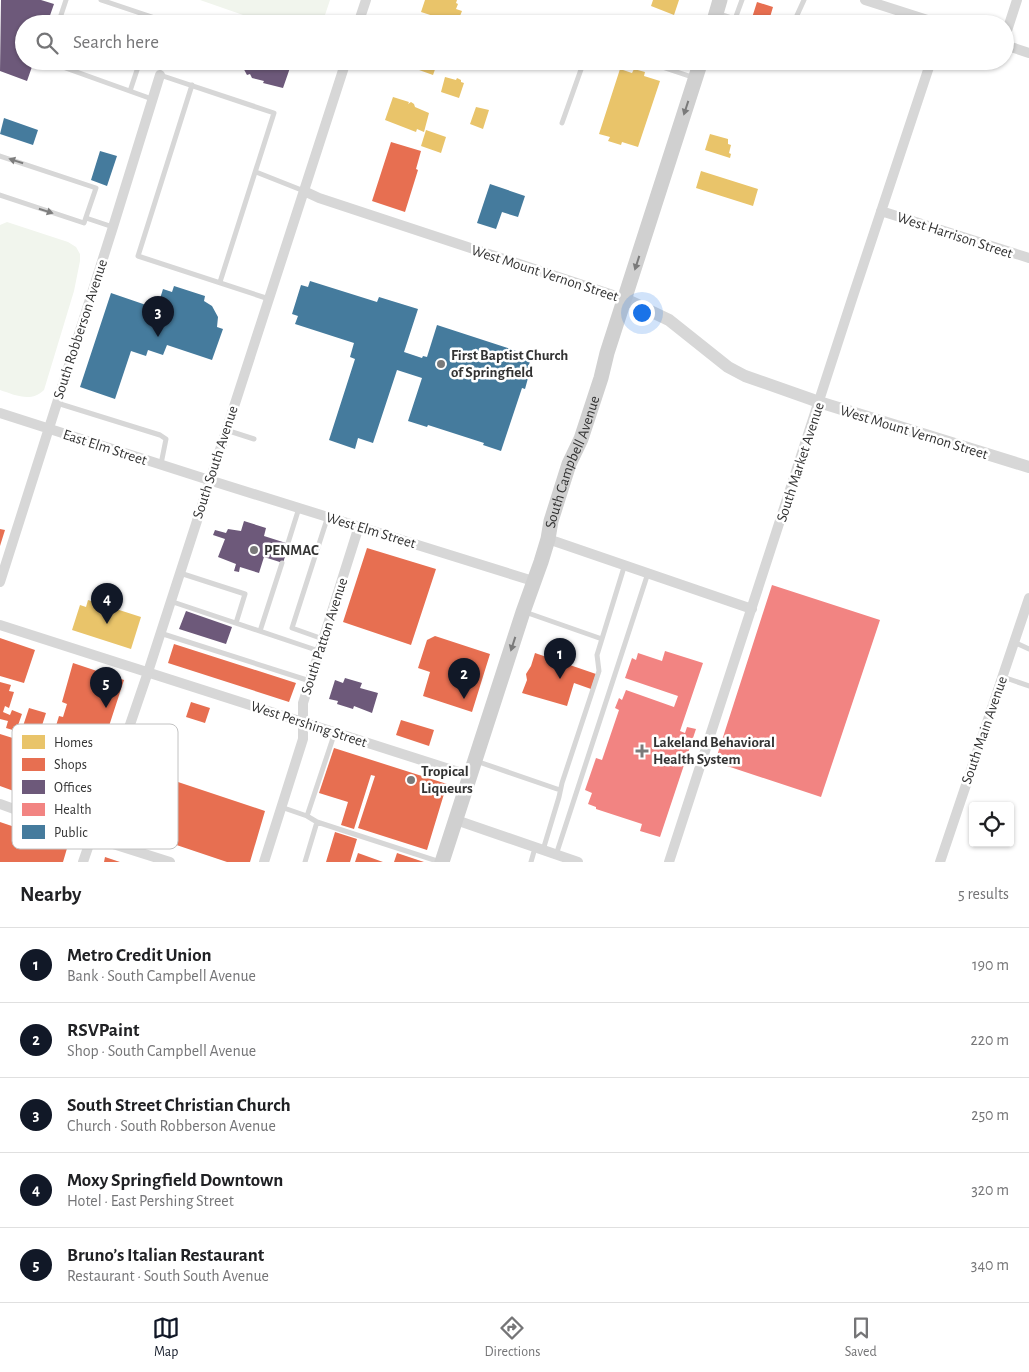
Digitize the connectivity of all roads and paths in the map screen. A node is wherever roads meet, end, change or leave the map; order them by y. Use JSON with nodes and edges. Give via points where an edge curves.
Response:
{"nodes":[{"id":1,"x":66,"y":0,"type":"edge"},
{"id":2,"x":101,"y":0,"type":"edge"},
{"id":3,"x":366,"y":0,"type":"edge"},
{"id":4,"x":742,"y":0,"type":"edge"},
{"id":5,"x":804,"y":0,"type":"edge"},
{"id":6,"x":864,"y":0,"type":"edge"},
{"id":7,"x":1017,"y":0,"type":"edge"},
{"id":8,"x":61,"y":15,"type":"edge"},
{"id":9,"x":146,"y":15,"type":"edge"},
{"id":10,"x":361,"y":15,"type":"edge"},
{"id":11,"x":738,"y":15,"type":"edge"},
{"id":12,"x":797,"y":15,"type":"edge"},
{"id":13,"x":912,"y":15,"type":"edge"},
{"id":14,"x":1012,"y":15,"type":"edge"},
{"id":15,"x":1014,"y":48,"type":"edge"},
{"id":16,"x":1029,"y":53,"type":"edge"},
{"id":17,"x":71,"y":70,"type":"edge"},
{"id":18,"x":137,"y":70,"type":"edge"},
{"id":19,"x":343,"y":70,"type":"edge"},
{"id":20,"x":581,"y":70,"type":"edge"},
{"id":21,"x":671,"y":70,"type":"edge"},
{"id":22,"x":698,"y":70,"type":"edge"},
{"id":23,"x":928,"y":70,"type":"edge"},
{"id":24,"x":160,"y":75,"type":"joint"},
{"id":25,"x":695,"y":78,"type":"junction"},
{"id":26,"x":192,"y":86,"type":"junction"},
{"id":27,"x":130,"y":91,"type":"junction"},
{"id":28,"x":152,"y":98,"type":"junction"},
{"id":29,"x":562,"y":123,"type":"dead end"},
{"id":30,"x":0,"y":156,"type":"edge"},
{"id":31,"x":256,"y":172,"type":"junction"},
{"id":32,"x":304,"y":191,"type":"junction"},
{"id":33,"x":0,"y":196,"type":"edge"},
{"id":34,"x":881,"y":211,"type":"junction"},
{"id":35,"x":86,"y":218,"type":"junction"},
{"id":36,"x":113,"y":227,"type":"junction"},
{"id":37,"x":1029,"y":258,"type":"edge"},
{"id":38,"x":220,"y":282,"type":"junction"},
{"id":39,"x":268,"y":299,"type":"junction"},
{"id":40,"x":624,"y":299,"type":"junction"},
{"id":41,"x":56,"y":402,"type":"junction"},
{"id":42,"x":819,"y":402,"type":"junction"},
{"id":43,"x":0,"y":413,"type":"edge"},
{"id":44,"x":48,"y":428,"type":"junction"},
{"id":45,"x":226,"y":430,"type":"junction"},
{"id":46,"x":254,"y":439,"type":"dead end"},
{"id":47,"x":161,"y":465,"type":"junction"},
{"id":48,"x":1029,"y":468,"type":"edge"},
{"id":49,"x":209,"y":480,"type":"junction"},
{"id":50,"x":300,"y":508,"type":"junction"},
{"id":51,"x":328,"y":516,"type":"junction"},
{"id":52,"x":359,"y":526,"type":"junction"},
{"id":53,"x":548,"y":538,"type":"junction"},
{"id":54,"x":288,"y":543,"type":"dead end"},
{"id":55,"x":282,"y":563,"type":"dead end"},
{"id":56,"x":625,"y":564,"type":"junction"},
{"id":57,"x":648,"y":572,"type":"junction"},
{"id":58,"x":179,"y":573,"type":"junction"},
{"id":59,"x":533,"y":581,"type":"junction"},
{"id":60,"x":0,"y":582,"type":"edge"},
{"id":61,"x":1029,"y":598,"type":"edge"},
{"id":62,"x":170,"y":601,"type":"junction"},
{"id":63,"x":752,"y":609,"type":"junction"},
{"id":64,"x":523,"y":612,"type":"junction"},
{"id":65,"x":236,"y":623,"type":"junction"},
{"id":66,"x":0,"y":625,"type":"edge"},
{"id":67,"x":260,"y":631,"type":"junction"},
{"id":68,"x":160,"y":633,"type":"junction"},
{"id":69,"x":323,"y":639,"type":"junction"},
{"id":70,"x":602,"y":639,"type":"junction"},
{"id":71,"x":1014,"y":642,"type":"junction"},
{"id":72,"x":1029,"y":649,"type":"edge"},
{"id":73,"x":319,"y":651,"type":"junction"},
{"id":74,"x":148,"y":672,"type":"junction"},
{"id":75,"x":1002,"y":677,"type":"junction"},
{"id":76,"x":310,"y":681,"type":"junction"},
{"id":77,"x":1029,"y":686,"type":"edge"},
{"id":78,"x":303,"y":722,"type":"junction"},
{"id":79,"x":130,"y":724,"type":"edge"},
{"id":80,"x":335,"y":732,"type":"junction"},
{"id":81,"x":473,"y":769,"type":"junction"},
{"id":82,"x":560,"y":790,"type":"junction"},
{"id":83,"x":0,"y":804,"type":"edge"},
{"id":84,"x":281,"y":807,"type":"junction"},
{"id":85,"x":12,"y":808,"type":"edge"},
{"id":86,"x":307,"y":816,"type":"junction"},
{"id":87,"x":456,"y":820,"type":"junction"},
{"id":88,"x":317,"y":822,"type":"junction"},
{"id":89,"x":87,"y":849,"type":"edge"},
{"id":90,"x":129,"y":849,"type":"edge"},
{"id":91,"x":539,"y":849,"type":"junction"},
{"id":92,"x":556,"y":855,"type":"junction"},
{"id":93,"x":83,"y":862,"type":"edge"},
{"id":94,"x":170,"y":862,"type":"edge"},
{"id":95,"x":264,"y":862,"type":"edge"},
{"id":96,"x":305,"y":862,"type":"edge"},
{"id":97,"x":441,"y":862,"type":"edge"},
{"id":98,"x":531,"y":862,"type":"edge"},
{"id":99,"x":578,"y":862,"type":"edge"},
{"id":100,"x":668,"y":862,"type":"edge"},
{"id":101,"x":940,"y":862,"type":"edge"}],
"edges":[{"from":1,"to":8,"type":"lane"},
{"from":2,"to":9,"type":"lane"},
{"from":3,"to":10,"type":"street"},
{"from":4,"to":11,"type":"lane"},
{"from":5,"to":12,"type":"lane"},
{"from":6,"to":13,"type":"street"},
{"from":7,"to":14,"type":"street"},
{"from":15,"to":16,"type":"street"},
{"from":17,"to":27,"type":"lane"},
{"from":18,"to":27,"type":"lane"},
{"from":19,"to":32,"type":"street","name":"South South Avenue"},
{"from":20,"to":29,"type":"lane"},
{"from":21,"to":25,"type":"lane"},
{"from":22,"to":25,"type":"main road","name":"South Campbell Avenue"},
{"from":23,"to":34,"type":"street","name":"South Market Avenue"},
{"from":24,"to":26,"type":"lane"},
{"from":24,"to":28,"type":"street","name":"South Robberson Avenue"},
{"from":25,"to":40,"type":"main road","name":"South Campbell Avenue","one_way":true},
{"from":26,"to":31,"type":"lane","via":[[274,113]]},
{"from":26,"to":38,"type":"lane","via":[[138,256]]},
{"from":27,"to":28,"type":"lane"},
{"from":28,"to":36,"type":"street","name":"South Robberson Avenue"},
{"from":35,"to":30,"type":"lane","one_way":true,"via":[[96,188]]},
{"from":31,"to":32,"type":"lane"},
{"from":31,"to":38,"type":"lane"},
{"from":32,"to":39,"type":"street","name":"South South Avenue"},
{"from":32,"to":40,"type":"street","name":"West Mount Vernon Street"},
{"from":33,"to":35,"type":"lane","one_way":true,"via":[[84,223]]},
{"from":34,"to":37,"type":"street","name":"West Harrison Street"},
{"from":34,"to":42,"type":"street","name":"South Market Avenue"},
{"from":35,"to":36,"type":"lane"},
{"from":36,"to":41,"type":"street","name":"South Robberson Avenue"},
{"from":38,"to":39,"type":"lane"},
{"from":39,"to":45,"type":"street","name":"South South Avenue"},
{"from":40,"to":42,"type":"street","name":"West Mount Vernon Street","via":[[669,320],[745,376]]},
{"from":40,"to":53,"type":"main road","name":"South Campbell Avenue"},
{"from":41,"to":44,"type":"street","name":"South Robberson Avenue"},
{"from":41,"to":47,"type":"lane","via":[[160,434],[166,439]]},
{"from":42,"to":48,"type":"street","name":"West Mount Vernon Street"},
{"from":42,"to":63,"type":"street","name":"South Market Avenue"},
{"from":43,"to":44,"type":"street","name":"East Elm Street"},
{"from":44,"to":47,"type":"street","name":"East Elm Street"},
{"from":44,"to":60,"type":"street","name":"South Robberson Avenue"},
{"from":45,"to":46,"type":"lane"},
{"from":45,"to":49,"type":"street","name":"South South Avenue"},
{"from":47,"to":49,"type":"street","name":"East Elm Street"},
{"from":49,"to":50,"type":"street","name":"West Elm Street"},
{"from":49,"to":58,"type":"street","name":"South South Avenue"},
{"from":50,"to":51,"type":"street","name":"West Elm Street"},
{"from":50,"to":54,"type":"lane"},
{"from":51,"to":52,"type":"street","name":"West Elm Street"},
{"from":51,"to":69,"type":"lane","via":[[292,628]]},
{"from":52,"to":59,"type":"street","name":"West Elm Street"},
{"from":52,"to":69,"type":"street","name":"South Patton Avenue"},
{"from":53,"to":56,"type":"street"},
{"from":53,"to":59,"type":"main road","name":"South Campbell Avenue"},
{"from":55,"to":67,"type":"lane"},
{"from":56,"to":57,"type":"street"},
{"from":56,"to":70,"type":"lane"},
{"from":57,"to":63,"type":"street"},
{"from":57,"to":92,"type":"lane"},
{"from":58,"to":62,"type":"street","name":"South South Avenue"},
{"from":58,"to":65,"type":"lane","via":[[246,594]]},
{"from":59,"to":64,"type":"main road","name":"South Campbell Avenue"},
{"from":61,"to":71,"type":"street","name":"South Main Avenue"},
{"from":62,"to":65,"type":"lane"},
{"from":62,"to":68,"type":"street","name":"South South Avenue"},
{"from":63,"to":100,"type":"street","name":"South Market Avenue"},
{"from":64,"to":70,"type":"lane"},
{"from":64,"to":81,"type":"main road","name":"South Campbell Avenue","one_way":true},
{"from":65,"to":67,"type":"lane"},
{"from":66,"to":74,"type":"street","name":"West Pershing Street"},
{"from":67,"to":73,"type":"lane"},
{"from":68,"to":74,"type":"street","name":"South South Avenue"},
{"from":68,"to":76,"type":"lane"},
{"from":69,"to":73,"type":"street","name":"South Patton Avenue"},
{"from":70,"to":82,"type":"lane","via":[[597,655],[599,671]]},
{"from":71,"to":72,"type":"lane"},
{"from":71,"to":75,"type":"street","name":"South Main Avenue"},
{"from":73,"to":76,"type":"street","name":"South Patton Avenue"},
{"from":74,"to":78,"type":"street","name":"West Pershing Street"},
{"from":74,"to":79,"type":"street","name":"South South Avenue"},
{"from":75,"to":77,"type":"lane"},
{"from":75,"to":101,"type":"street","name":"South Main Avenue"},
{"from":76,"to":78,"type":"street","name":"South Patton Avenue","via":[[303,703]]},
{"from":78,"to":80,"type":"street","name":"West Pershing Street"},
{"from":78,"to":84,"type":"street","name":"South Patton Avenue","via":[[303,739]]},
{"from":80,"to":81,"type":"street","name":"West Pershing Street"},
{"from":80,"to":86,"type":"lane"},
{"from":81,"to":82,"type":"lane"},
{"from":81,"to":87,"type":"main road","name":"South Campbell Avenue"},
{"from":82,"to":91,"type":"lane"},
{"from":83,"to":85,"type":"street"},
{"from":84,"to":86,"type":"lane"},
{"from":84,"to":95,"type":"street","name":"South Patton Avenue"},
{"from":86,"to":88,"type":"lane"},
{"from":87,"to":91,"type":"street"},
{"from":87,"to":97,"type":"main road","name":"South Campbell Avenue"},
{"from":88,"to":96,"type":"lane"},
{"from":88,"to":97,"type":"lane"},
{"from":89,"to":93,"type":"street","name":"South South Avenue"},
{"from":90,"to":94,"type":"street"},
{"from":91,"to":92,"type":"street"},
{"from":91,"to":98,"type":"lane"},
{"from":92,"to":99,"type":"street"}]}
